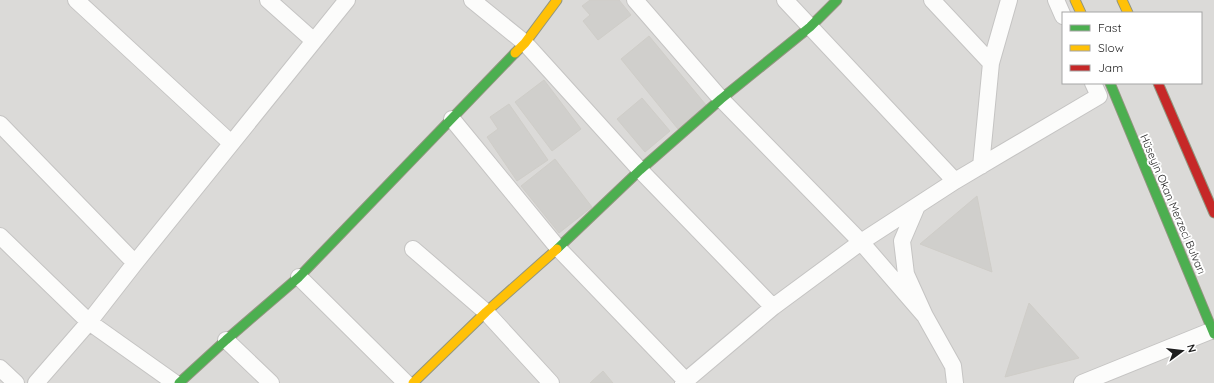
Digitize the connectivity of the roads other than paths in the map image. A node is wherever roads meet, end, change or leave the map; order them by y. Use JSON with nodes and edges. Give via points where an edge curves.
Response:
{"nodes":[{"id":1,"x":76,"y":0,"type":"edge"},
{"id":2,"x":268,"y":0,"type":"edge"},
{"id":3,"x":347,"y":0,"type":"edge"},
{"id":4,"x":472,"y":0,"type":"edge"},
{"id":5,"x":557,"y":0,"type":"edge"},
{"id":6,"x":635,"y":0,"type":"edge"},
{"id":7,"x":785,"y":0,"type":"edge"},
{"id":8,"x":837,"y":0,"type":"edge"},
{"id":9,"x":932,"y":0,"type":"edge"},
{"id":10,"x":1009,"y":0,"type":"edge"},
{"id":11,"x":1056,"y":0,"type":"edge"},
{"id":12,"x":1075,"y":0,"type":"edge"},
{"id":13,"x":1122,"y":0,"type":"edge"},
{"id":14,"x":1081,"y":12,"type":"edge"},
{"id":15,"x":1128,"y":12,"type":"edge"},
{"id":16,"x":1062,"y":14,"type":"edge"},
{"id":17,"x":810,"y":27,"type":"junction"},
{"id":18,"x":314,"y":41,"type":"junction"},
{"id":19,"x":526,"y":43,"type":"junction"},
{"id":20,"x":991,"y":63,"type":"junction"},
{"id":21,"x":1094,"y":84,"type":"edge"},
{"id":22,"x":1110,"y":84,"type":"edge"},
{"id":23,"x":1158,"y":84,"type":"edge"},
{"id":24,"x":721,"y":99,"type":"junction"},
{"id":25,"x":452,"y":119,"type":"junction"},
{"id":26,"x":0,"y":124,"type":"edge"},
{"id":27,"x":231,"y":143,"type":"junction"},
{"id":28,"x":980,"y":166,"type":"junction"},
{"id":29,"x":640,"y":170,"type":"junction"},
{"id":30,"x":955,"y":181,"type":"junction"},
{"id":31,"x":917,"y":206,"type":"junction"},
{"id":32,"x":1214,"y":213,"type":"edge"},
{"id":33,"x":0,"y":236,"type":"edge"},
{"id":34,"x":861,"y":242,"type":"junction"},
{"id":35,"x":558,"y":248,"type":"junction"},
{"id":36,"x":413,"y":249,"type":"dead end"},
{"id":37,"x":135,"y":263,"type":"junction"},
{"id":38,"x":299,"y":277,"type":"junction"},
{"id":39,"x":773,"y":307,"type":"junction"},
{"id":40,"x":486,"y":312,"type":"junction"},
{"id":41,"x":925,"y":316,"type":"junction"},
{"id":42,"x":89,"y":322,"type":"junction"},
{"id":43,"x":1213,"y":332,"type":"edge"},
{"id":44,"x":226,"y":340,"type":"junction"},
{"id":45,"x":0,"y":368,"type":"edge"},
{"id":46,"x":685,"y":382,"type":"edge"},
{"id":47,"x":16,"y":383,"type":"edge"},
{"id":48,"x":36,"y":383,"type":"edge"},
{"id":49,"x":175,"y":383,"type":"edge"},
{"id":50,"x":179,"y":383,"type":"edge"},
{"id":51,"x":271,"y":383,"type":"edge"},
{"id":52,"x":406,"y":383,"type":"edge"},
{"id":53,"x":413,"y":383,"type":"edge"},
{"id":54,"x":551,"y":383,"type":"edge"},
{"id":55,"x":955,"y":383,"type":"edge"},
{"id":56,"x":1082,"y":383,"type":"edge"}],
"edges":[{"from":1,"to":27,"type":"street"},
{"from":2,"to":18,"type":"street"},
{"from":3,"to":18,"type":"street"},
{"from":4,"to":19,"type":"street"},
{"from":5,"to":19,"type":"street"},
{"from":6,"to":24,"type":"street"},
{"from":7,"to":17,"type":"street"},
{"from":8,"to":17,"type":"street"},
{"from":9,"to":20,"type":"street"},
{"from":10,"to":20,"type":"street"},
{"from":11,"to":16,"type":"street"},
{"from":12,"to":14,"type":"street"},
{"from":13,"to":15,"type":"street"},
{"from":17,"to":24,"type":"street"},
{"from":17,"to":30,"type":"street"},
{"from":18,"to":27,"type":"street"},
{"from":19,"to":25,"type":"street"},
{"from":19,"to":29,"type":"street"},
{"from":20,"to":28,"type":"street"},
{"from":21,"to":28,"type":"street","via":[[1099,96]]},
{"from":22,"to":43,"type":"street","name":"Hüseyin Okan Merzeci Bulvarı"},
{"from":23,"to":32,"type":"street"},
{"from":24,"to":29,"type":"street"},
{"from":24,"to":34,"type":"street"},
{"from":25,"to":35,"type":"street"},
{"from":25,"to":38,"type":"street"},
{"from":26,"to":37,"type":"street"},
{"from":27,"to":37,"type":"street"},
{"from":28,"to":30,"type":"street"},
{"from":29,"to":35,"type":"street"},
{"from":29,"to":39,"type":"street"},
{"from":30,"to":31,"type":"street"},
{"from":31,"to":34,"type":"street"},
{"from":31,"to":41,"type":"street","via":[[902,241],[906,274]]},
{"from":33,"to":42,"type":"street"},
{"from":34,"to":39,"type":"street"},
{"from":34,"to":41,"type":"street"},
{"from":35,"to":40,"type":"street"},
{"from":35,"to":46,"type":"street"},
{"from":36,"to":40,"type":"street"},
{"from":37,"to":42,"type":"street"},
{"from":38,"to":44,"type":"street"},
{"from":38,"to":52,"type":"street"},
{"from":39,"to":46,"type":"street"},
{"from":40,"to":53,"type":"street"},
{"from":40,"to":54,"type":"street"},
{"from":41,"to":55,"type":"street","via":[[953,366]]},
{"from":42,"to":48,"type":"street"},
{"from":42,"to":49,"type":"street"},
{"from":43,"to":56,"type":"street"},
{"from":44,"to":50,"type":"street"},
{"from":44,"to":51,"type":"street"},
{"from":45,"to":47,"type":"street"}]}
